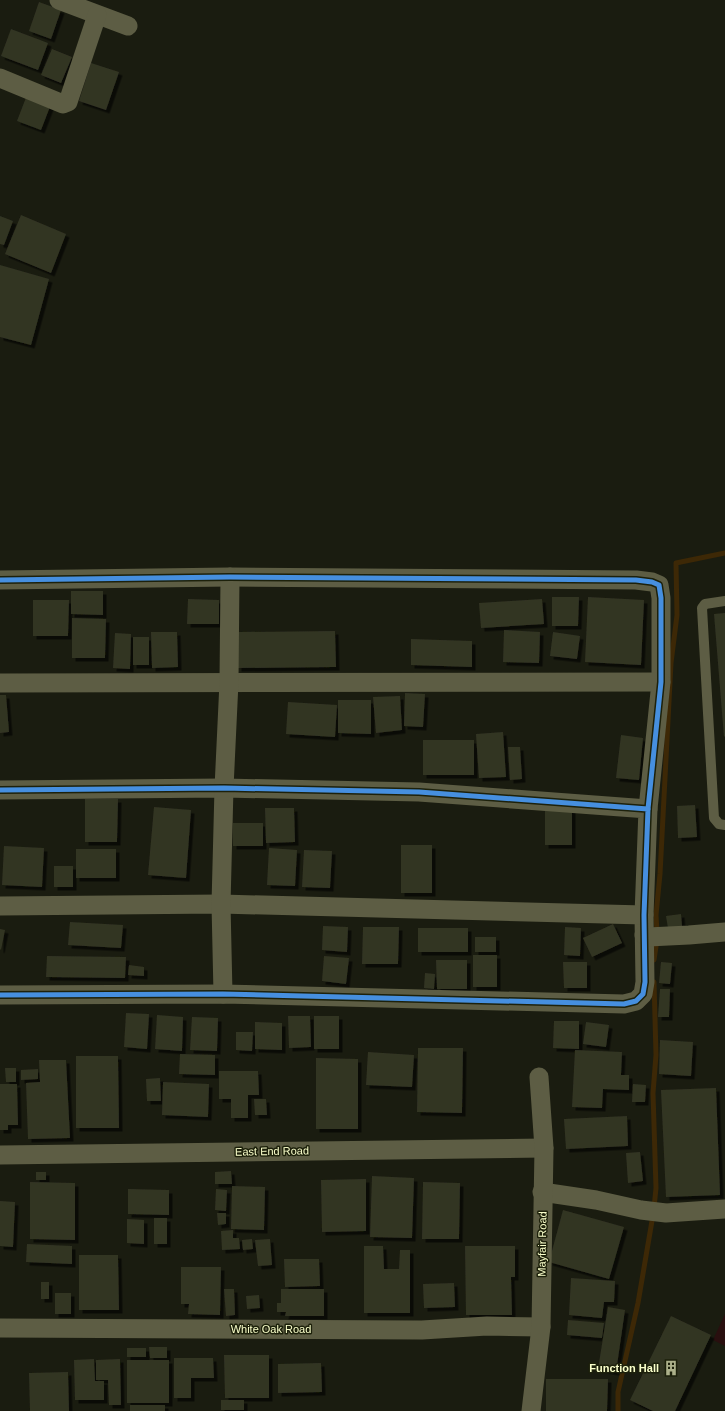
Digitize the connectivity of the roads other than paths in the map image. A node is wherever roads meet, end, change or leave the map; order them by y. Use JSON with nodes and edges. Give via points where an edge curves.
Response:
{"nodes":[{"id":1,"x":59,"y":0,"type":"edge"},
{"id":2,"x":97,"y":15,"type":"junction"},
{"id":3,"x":128,"y":26,"type":"dead end"},
{"id":4,"x":0,"y":78,"type":"edge"},
{"id":5,"x":230,"y":577,"type":"junction"},
{"id":6,"x":0,"y":580,"type":"edge"},
{"id":7,"x":725,"y":601,"type":"edge"},
{"id":8,"x":229,"y":682,"type":"junction"},
{"id":9,"x":661,"y":682,"type":"junction"},
{"id":10,"x":0,"y":683,"type":"edge"},
{"id":11,"x":224,"y":788,"type":"junction"},
{"id":12,"x":0,"y":790,"type":"edge"},
{"id":13,"x":648,"y":809,"type":"junction"},
{"id":14,"x":725,"y":825,"type":"edge"},
{"id":15,"x":221,"y":904,"type":"junction"},
{"id":16,"x":0,"y":906,"type":"edge"},
{"id":17,"x":644,"y":914,"type":"junction"},
{"id":18,"x":725,"y":932,"type":"edge"},
{"id":19,"x":652,"y":936,"type":"junction"},
{"id":20,"x":223,"y":994,"type":"junction"},
{"id":21,"x":0,"y":995,"type":"edge"},
{"id":22,"x":539,"y":1077,"type":"dead end"},
{"id":23,"x":544,"y":1148,"type":"junction"},
{"id":24,"x":0,"y":1155,"type":"edge"},
{"id":25,"x":542,"y":1192,"type":"junction"},
{"id":26,"x":725,"y":1209,"type":"edge"},
{"id":27,"x":541,"y":1327,"type":"junction"},
{"id":28,"x":0,"y":1328,"type":"edge"},
{"id":29,"x":531,"y":1411,"type":"edge"}],
"edges":[{"from":1,"to":2,"type":"street"},
{"from":2,"to":3,"type":"street"},
{"from":2,"to":4,"type":"street","via":[[68,102],[63,104]]},
{"from":5,"to":6,"type":"street"},
{"from":5,"to":8,"type":"street"},
{"from":5,"to":9,"type":"street","via":[[652,582],[659,585],[661,598]]},
{"from":7,"to":14,"type":"lane","via":[[705,604],[702,608],[714,818],[719,824]]},
{"from":8,"to":9,"type":"street"},
{"from":8,"to":10,"type":"street"},
{"from":8,"to":11,"type":"street"},
{"from":9,"to":13,"type":"street"},
{"from":11,"to":12,"type":"street"},
{"from":11,"to":13,"type":"street","via":[[419,792]]},
{"from":11,"to":15,"type":"street"},
{"from":13,"to":17,"type":"street"},
{"from":15,"to":16,"type":"street"},
{"from":15,"to":17,"type":"street"},
{"from":15,"to":20,"type":"street"},
{"from":17,"to":19,"type":"street"},
{"from":18,"to":19,"type":"street"},
{"from":19,"to":20,"type":"street","via":[[643,994],[636,1001],[624,1004]]},
{"from":20,"to":21,"type":"street"},
{"from":22,"to":23,"type":"street","name":"Mayfair Road"},
{"from":23,"to":24,"type":"street","name":"East End Road"},
{"from":23,"to":25,"type":"street","name":"Mayfair Road"},
{"from":25,"to":26,"type":"street","via":[[666,1213]]},
{"from":25,"to":27,"type":"street","name":"Mayfair Road"},
{"from":27,"to":28,"type":"street","name":"White Oak Road","via":[[487,1326],[422,1330]]},
{"from":27,"to":29,"type":"street","name":"Mayfair Road"}]}
